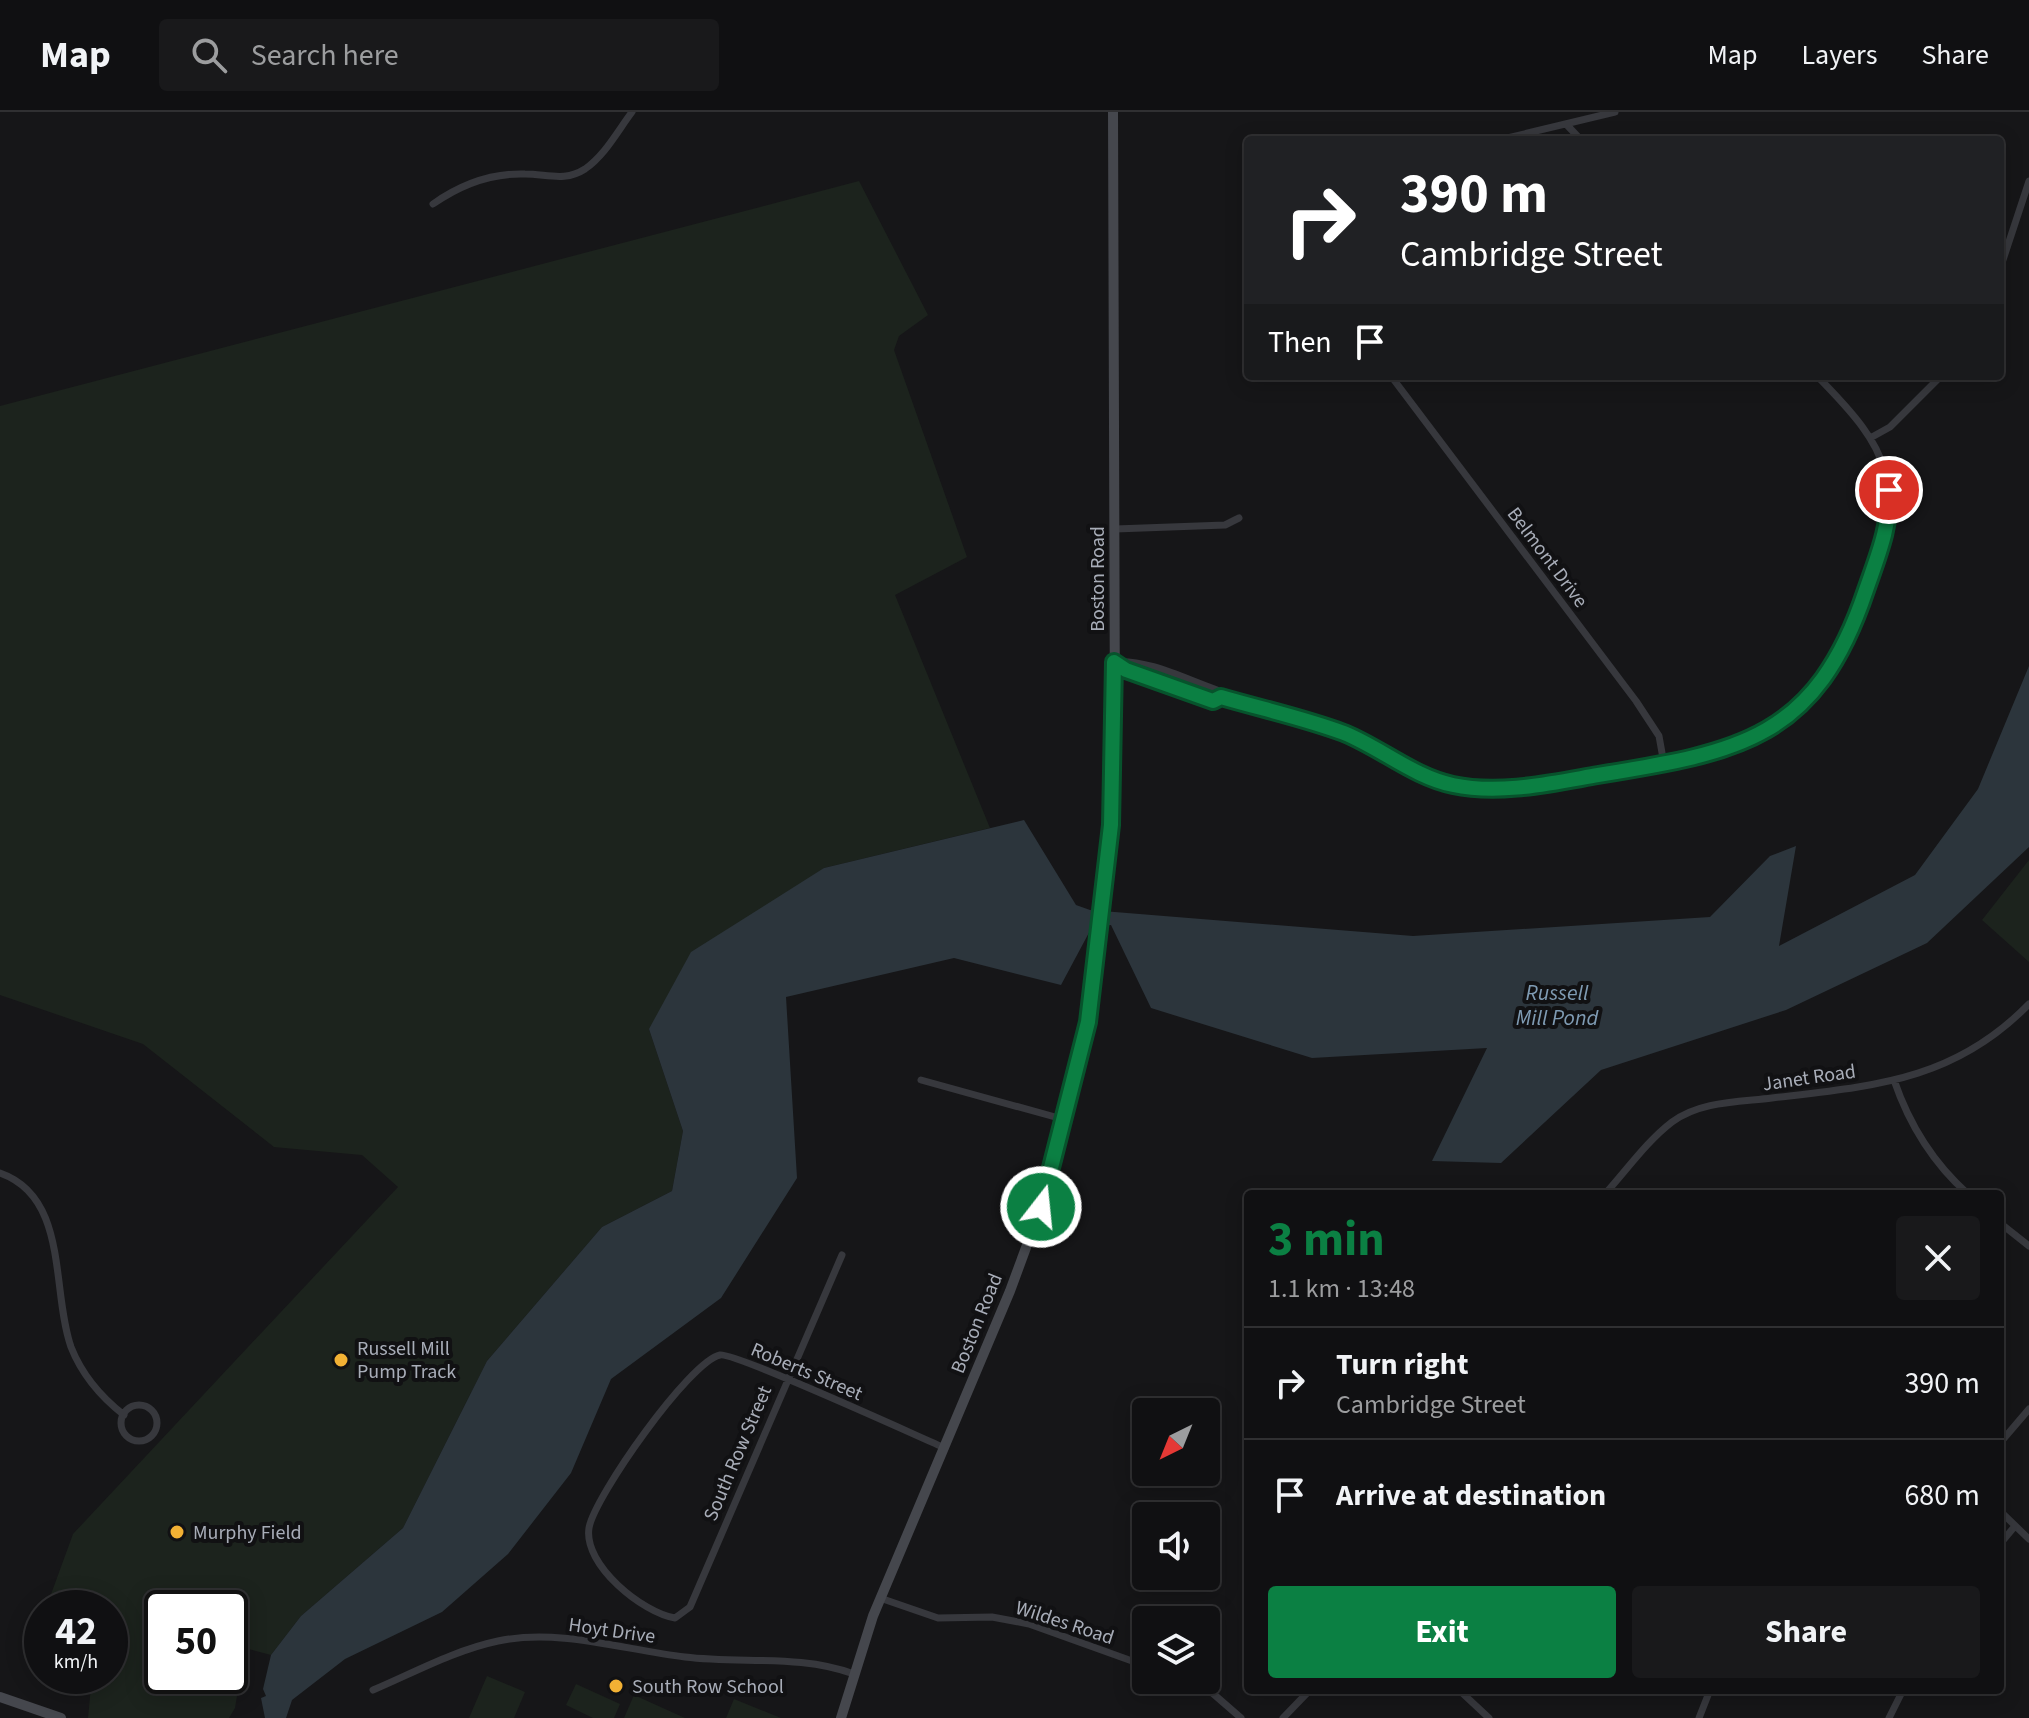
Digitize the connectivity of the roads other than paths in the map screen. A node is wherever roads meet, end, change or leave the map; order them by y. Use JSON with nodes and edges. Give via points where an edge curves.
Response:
{"nodes":[{"id":1,"x":632,"y":112,"type":"edge"},
{"id":2,"x":1615,"y":112,"type":"edge"},
{"id":3,"x":1113,"y":113,"type":"edge"},
{"id":4,"x":1566,"y":124,"type":"junction"},
{"id":5,"x":1516,"y":136,"type":"edge"},
{"id":6,"x":1577,"y":136,"type":"edge"},
{"id":7,"x":2029,"y":181,"type":"edge"},
{"id":8,"x":433,"y":204,"type":"dead end"},
{"id":9,"x":2004,"y":257,"type":"edge"},
{"id":10,"x":1394,"y":380,"type":"edge"},
{"id":11,"x":1821,"y":380,"type":"edge"},
{"id":12,"x":1937,"y":380,"type":"edge"},
{"id":13,"x":1872,"y":437,"type":"junction"},
{"id":14,"x":1239,"y":518,"type":"dead end"},
{"id":15,"x":1115,"y":529,"type":"junction"},
{"id":16,"x":1114,"y":662,"type":"junction"},
{"id":17,"x":1664,"y":764,"type":"junction"},
{"id":18,"x":2029,"y":1004,"type":"edge"},
{"id":19,"x":921,"y":1080,"type":"dead end"},
{"id":20,"x":1894,"y":1080,"type":"junction"},
{"id":21,"x":1066,"y":1120,"type":"junction"},
{"id":22,"x":0,"y":1173,"type":"edge"},
{"id":23,"x":1609,"y":1190,"type":"edge"},
{"id":24,"x":1964,"y":1190,"type":"edge"},
{"id":25,"x":2004,"y":1226,"type":"edge"},
{"id":26,"x":2029,"y":1246,"type":"edge"},
{"id":27,"x":842,"y":1255,"type":"dead end"},
{"id":28,"x":786,"y":1380,"type":"junction"},
{"id":29,"x":2029,"y":1409,"type":"edge"},
{"id":30,"x":124,"y":1415,"type":"junction"},
{"id":31,"x":2004,"y":1438,"type":"edge"},
{"id":32,"x":945,"y":1448,"type":"junction"},
{"id":33,"x":2004,"y":1515,"type":"edge"},
{"id":34,"x":2015,"y":1526,"type":"junction"},
{"id":35,"x":2004,"y":1539,"type":"edge"},
{"id":36,"x":2029,"y":1539,"type":"edge"},
{"id":37,"x":880,"y":1598,"type":"junction"},
{"id":38,"x":678,"y":1617,"type":"joint"},
{"id":39,"x":1132,"y":1661,"type":"edge"},
{"id":40,"x":854,"y":1674,"type":"junction"},
{"id":41,"x":373,"y":1690,"type":"dead end"},
{"id":42,"x":1213,"y":1694,"type":"edge"},
{"id":43,"x":1306,"y":1694,"type":"edge"},
{"id":44,"x":1463,"y":1694,"type":"edge"},
{"id":45,"x":1708,"y":1694,"type":"edge"},
{"id":46,"x":1901,"y":1694,"type":"edge"},
{"id":47,"x":0,"y":1697,"type":"edge"},
{"id":48,"x":61,"y":1718,"type":"edge"},
{"id":49,"x":841,"y":1718,"type":"edge"},
{"id":50,"x":1241,"y":1718,"type":"edge"},
{"id":51,"x":1283,"y":1718,"type":"edge"},
{"id":52,"x":1489,"y":1718,"type":"edge"},
{"id":53,"x":1699,"y":1718,"type":"edge"},
{"id":54,"x":1889,"y":1718,"type":"edge"}],
"edges":[{"from":1,"to":8,"type":"street","via":[[601,156],[582,171],[565,177],[499,176],[451,191]]},
{"from":2,"to":4,"type":"street"},
{"from":3,"to":15,"type":"main road","name":"Boston Road"},
{"from":4,"to":5,"type":"street"},
{"from":4,"to":6,"type":"street"},
{"from":7,"to":9,"type":"street"},
{"from":10,"to":17,"type":"street","name":"Belmont Drive","via":[[1636,701],[1659,736]]},
{"from":11,"to":13,"type":"street"},
{"from":12,"to":13,"type":"street","via":[[1890,427]]},
{"from":13,"to":17,"type":"street","via":[[1888,474],[1890,507],[1843,653],[1824,682],[1784,720],[1743,745]]},
{"from":14,"to":15,"type":"street","via":[[1225,525]]},
{"from":15,"to":16,"type":"main road","name":"Boston Road"},
{"from":16,"to":17,"type":"street","via":[[1129,661],[1217,690],[1221,697],[1344,733],[1453,785],[1491,789]]},
{"from":16,"to":21,"type":"main road","name":"Boston Road","via":[[1103,910],[1088,1022]]},
{"from":18,"to":20,"type":"street","name":"Janet Road","via":[[2002,1032],[1961,1058]]},
{"from":19,"to":21,"type":"street"},
{"from":20,"to":23,"type":"street","name":"Janet Road","via":[[1712,1105],[1673,1121]]},
{"from":20,"to":24,"type":"street","via":[[1927,1149]]},
{"from":21,"to":32,"type":"main road","name":"Boston Road","via":[[1031,1234]]},
{"from":22,"to":30,"type":"street","via":[[24,1186],[41,1205],[71,1346],[94,1386]]},
{"from":25,"to":26,"type":"street"},
{"from":27,"to":28,"type":"street","name":"South Row Street"},
{"from":28,"to":32,"type":"street","name":"Roberts Street"},
{"from":28,"to":38,"type":"street","name":"South Row Street","via":[[690,1607]]},
{"from":28,"to":38,"type":"street","name":"Roberts Street","via":[[733,1357],[721,1354],[711,1359],[626,1455],[589,1526],[597,1564],[608,1577],[662,1616]]},
{"from":29,"to":31,"type":"street"},
{"from":30,"to":30,"type":"street","via":[[132,1406],[145,1406],[157,1419],[155,1431],[146,1439],[132,1439],[123,1430]]},
{"from":32,"to":37,"type":"main road","name":"Boston Road"},
{"from":33,"to":34,"type":"street"},
{"from":34,"to":35,"type":"street"},
{"from":34,"to":36,"type":"street"},
{"from":37,"to":39,"type":"street","name":"Wildes Road","via":[[938,1618],[992,1617],[1029,1624]]},
{"from":37,"to":40,"type":"main road","name":"Boston Road"},
{"from":40,"to":41,"type":"street","name":"Hoyt Drive","via":[[807,1661],[727,1661],[521,1638],[449,1657]]},
{"from":40,"to":49,"type":"main road","name":"Boston Road"},
{"from":42,"to":50,"type":"street"},
{"from":43,"to":51,"type":"street"},
{"from":44,"to":52,"type":"street"},
{"from":45,"to":53,"type":"street"},
{"from":46,"to":54,"type":"street"},
{"from":47,"to":48,"type":"main road"}]}
